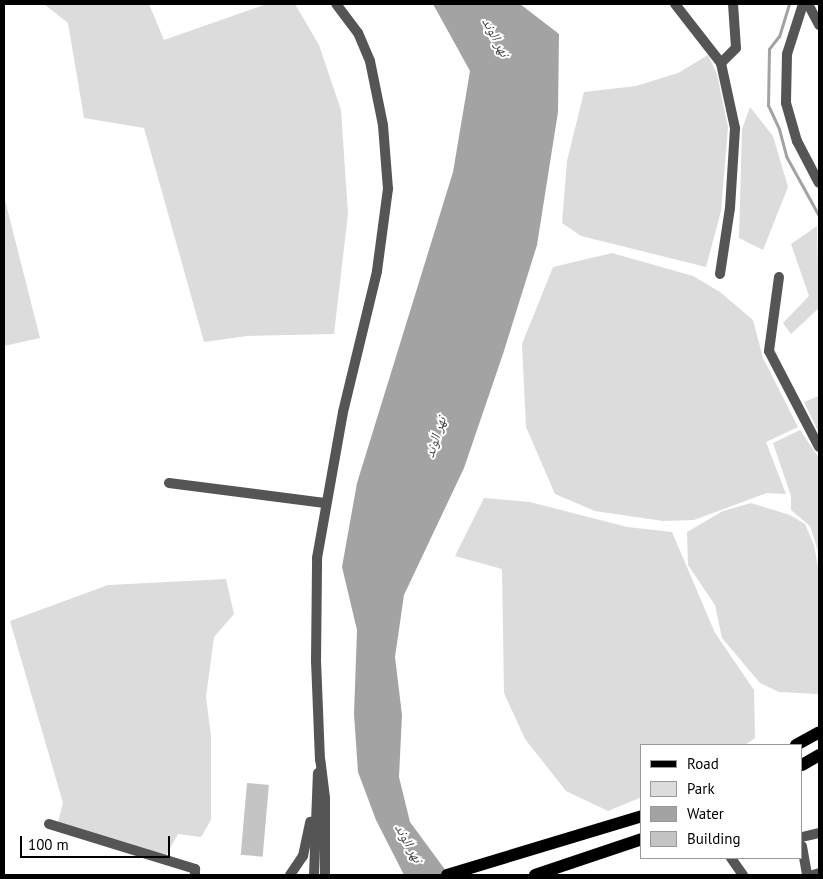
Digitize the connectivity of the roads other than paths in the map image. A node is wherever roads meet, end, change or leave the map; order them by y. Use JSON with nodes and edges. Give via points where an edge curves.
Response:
{"nodes":[{"id":1,"x":336,"y":4,"type":"edge"},
{"id":2,"x":675,"y":4,"type":"edge"},
{"id":3,"x":733,"y":4,"type":"edge"},
{"id":4,"x":803,"y":4,"type":"edge"},
{"id":5,"x":808,"y":4,"type":"edge"},
{"id":6,"x":819,"y":26,"type":"edge"},
{"id":7,"x":721,"y":63,"type":"junction"},
{"id":8,"x":815,"y":165,"type":"edge"},
{"id":9,"x":819,"y":182,"type":"edge"},
{"id":10,"x":720,"y":274,"type":"dead end"},
{"id":11,"x":779,"y":277,"type":"dead end"},
{"id":12,"x":819,"y":447,"type":"edge"},
{"id":13,"x":169,"y":483,"type":"dead end"},
{"id":14,"x":325,"y":503,"type":"junction"},
{"id":15,"x":819,"y":732,"type":"edge"},
{"id":16,"x":798,"y":744,"type":"edge"},
{"id":17,"x":819,"y":755,"type":"edge"},
{"id":18,"x":320,"y":760,"type":"junction"},
{"id":19,"x":803,"y":764,"type":"edge"},
{"id":20,"x":315,"y":799,"type":"junction"},
{"id":21,"x":640,"y":817,"type":"edge"},
{"id":22,"x":49,"y":824,"type":"dead end"},
{"id":23,"x":819,"y":833,"type":"edge"},
{"id":24,"x":803,"y":837,"type":"edge"},
{"id":25,"x":640,"y":840,"type":"edge"},
{"id":26,"x":803,"y":852,"type":"edge"},
{"id":27,"x":732,"y":859,"type":"edge"},
{"id":28,"x":819,"y":873,"type":"edge"},
{"id":29,"x":195,"y":875,"type":"edge"},
{"id":30,"x":290,"y":875,"type":"edge"},
{"id":31,"x":314,"y":875,"type":"edge"},
{"id":32,"x":325,"y":875,"type":"edge"},
{"id":33,"x":447,"y":875,"type":"edge"},
{"id":34,"x":535,"y":875,"type":"edge"},
{"id":35,"x":743,"y":875,"type":"edge"},
{"id":36,"x":807,"y":875,"type":"edge"},
{"id":37,"x":813,"y":875,"type":"edge"}],
"edges":[{"from":1,"to":14,"type":"street","via":[[358,34],[374,72],[385,141],[388,190],[385,227],[370,308]]},
{"from":2,"to":7,"type":"street"},
{"from":3,"to":7,"type":"street","via":[[736,48]]},
{"from":4,"to":8,"type":"street","via":[[789,45],[785,90],[791,123]]},
{"from":5,"to":6,"type":"street"},
{"from":7,"to":10,"type":"street","via":[[735,128],[730,208]]},
{"from":8,"to":9,"type":"street"},
{"from":11,"to":12,"type":"street","via":[[769,351]]},
{"from":13,"to":14,"type":"street"},
{"from":14,"to":18,"type":"street","via":[[317,558],[315,608]]},
{"from":15,"to":16,"type":"main road"},
{"from":17,"to":19,"type":"main road"},
{"from":18,"to":20,"type":"street"},
{"from":18,"to":32,"type":"street","via":[[325,798]]},
{"from":20,"to":30,"type":"street","via":[[303,856]]},
{"from":20,"to":31,"type":"street"},
{"from":21,"to":33,"type":"main road"},
{"from":22,"to":29,"type":"street","via":[[195,870]]},
{"from":23,"to":24,"type":"street"},
{"from":25,"to":34,"type":"main road"},
{"from":26,"to":36,"type":"street"},
{"from":27,"to":35,"type":"street"},
{"from":28,"to":37,"type":"street"}]}
